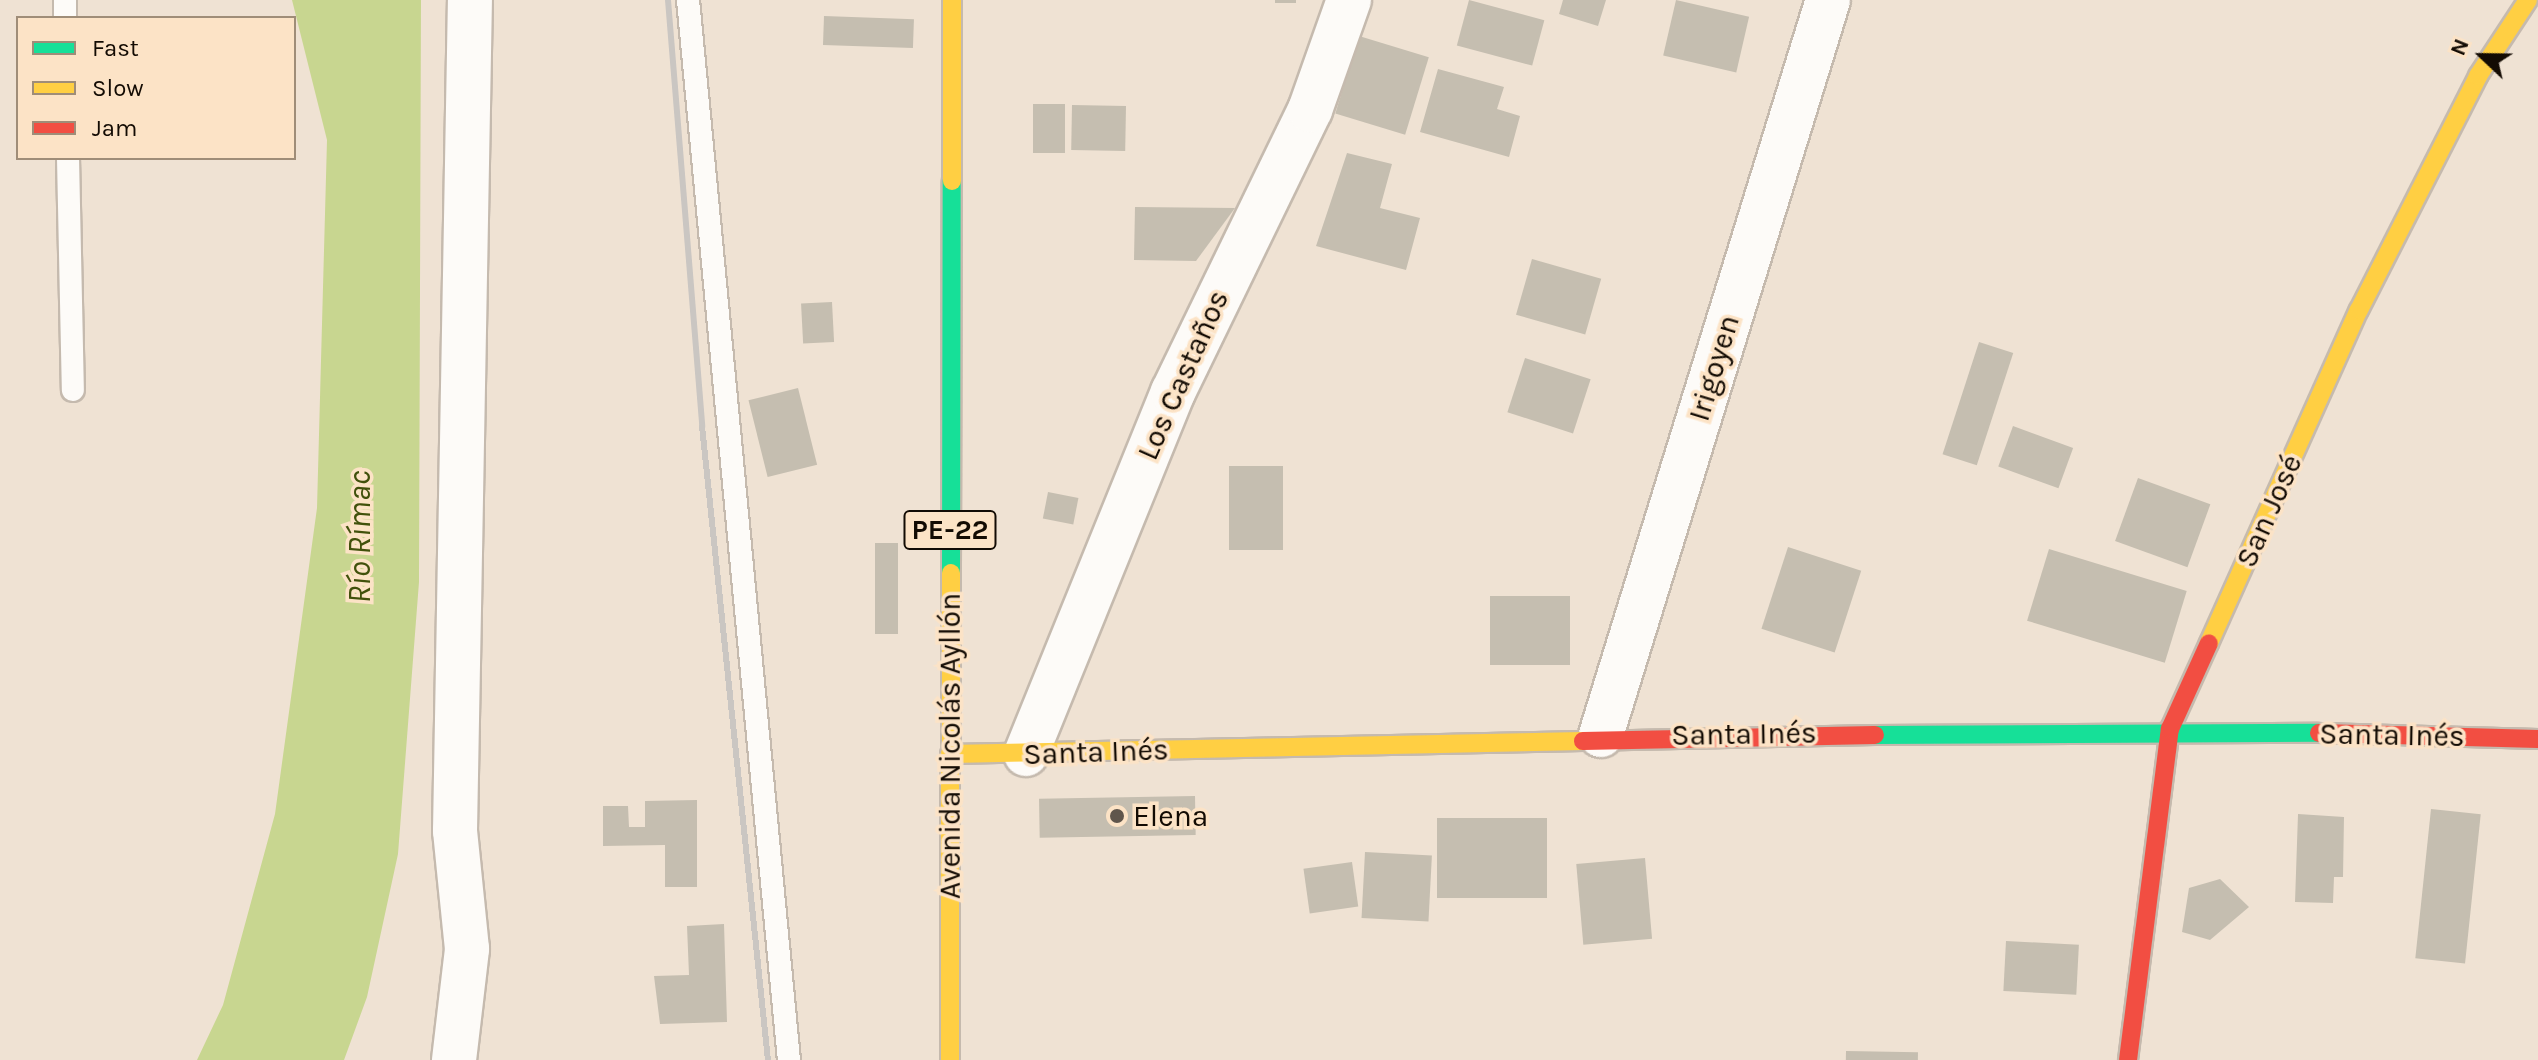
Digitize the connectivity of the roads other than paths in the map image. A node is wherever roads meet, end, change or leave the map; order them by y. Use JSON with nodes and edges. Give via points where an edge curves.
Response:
{"nodes":[{"id":1,"x":470,"y":0,"type":"edge"},
{"id":2,"x":688,"y":0,"type":"edge"},
{"id":3,"x":952,"y":0,"type":"edge"},
{"id":4,"x":1349,"y":0,"type":"edge"},
{"id":5,"x":1828,"y":0,"type":"edge"},
{"id":6,"x":2528,"y":0,"type":"edge"},
{"id":7,"x":68,"y":160,"type":"edge"},
{"id":8,"x":73,"y":390,"type":"dead end"},
{"id":9,"x":2170,"y":729,"type":"junction"},
{"id":10,"x":1601,"y":735,"type":"junction"},
{"id":11,"x":2538,"y":739,"type":"edge"},
{"id":12,"x":950,"y":754,"type":"junction"},
{"id":13,"x":1026,"y":754,"type":"junction"},
{"id":14,"x":454,"y":1060,"type":"edge"},
{"id":15,"x":789,"y":1060,"type":"edge"},
{"id":16,"x":950,"y":1060,"type":"edge"},
{"id":17,"x":2128,"y":1060,"type":"edge"}],
"edges":[{"from":1,"to":14,"type":"street","via":[[455,831],[467,949]]},
{"from":2,"to":15,"type":"lane"},
{"from":3,"to":12,"type":"main road","name":"Avenida Nicolás Ayllón","number":"PE-22"},
{"from":4,"to":13,"type":"street","name":"Los Castaños","via":[[1310,110],[1173,392]]},
{"from":5,"to":10,"type":"street","name":"Irigoyen"},
{"from":6,"to":9,"type":"main road","name":"San José","via":[[2478,76],[2359,310]]},
{"from":7,"to":8,"type":"lane"},
{"from":9,"to":10,"type":"main road","name":"Santa Inés"},
{"from":9,"to":11,"type":"main road","name":"Santa Inés"},
{"from":9,"to":17,"type":"main road","name":"San José"},
{"from":10,"to":13,"type":"main road","name":"Santa Inés"},
{"from":12,"to":13,"type":"main road","name":"Santa Inés"},
{"from":12,"to":16,"type":"main road","name":"Avenida Nicolás Ayllón","number":"PE-22"}]}
